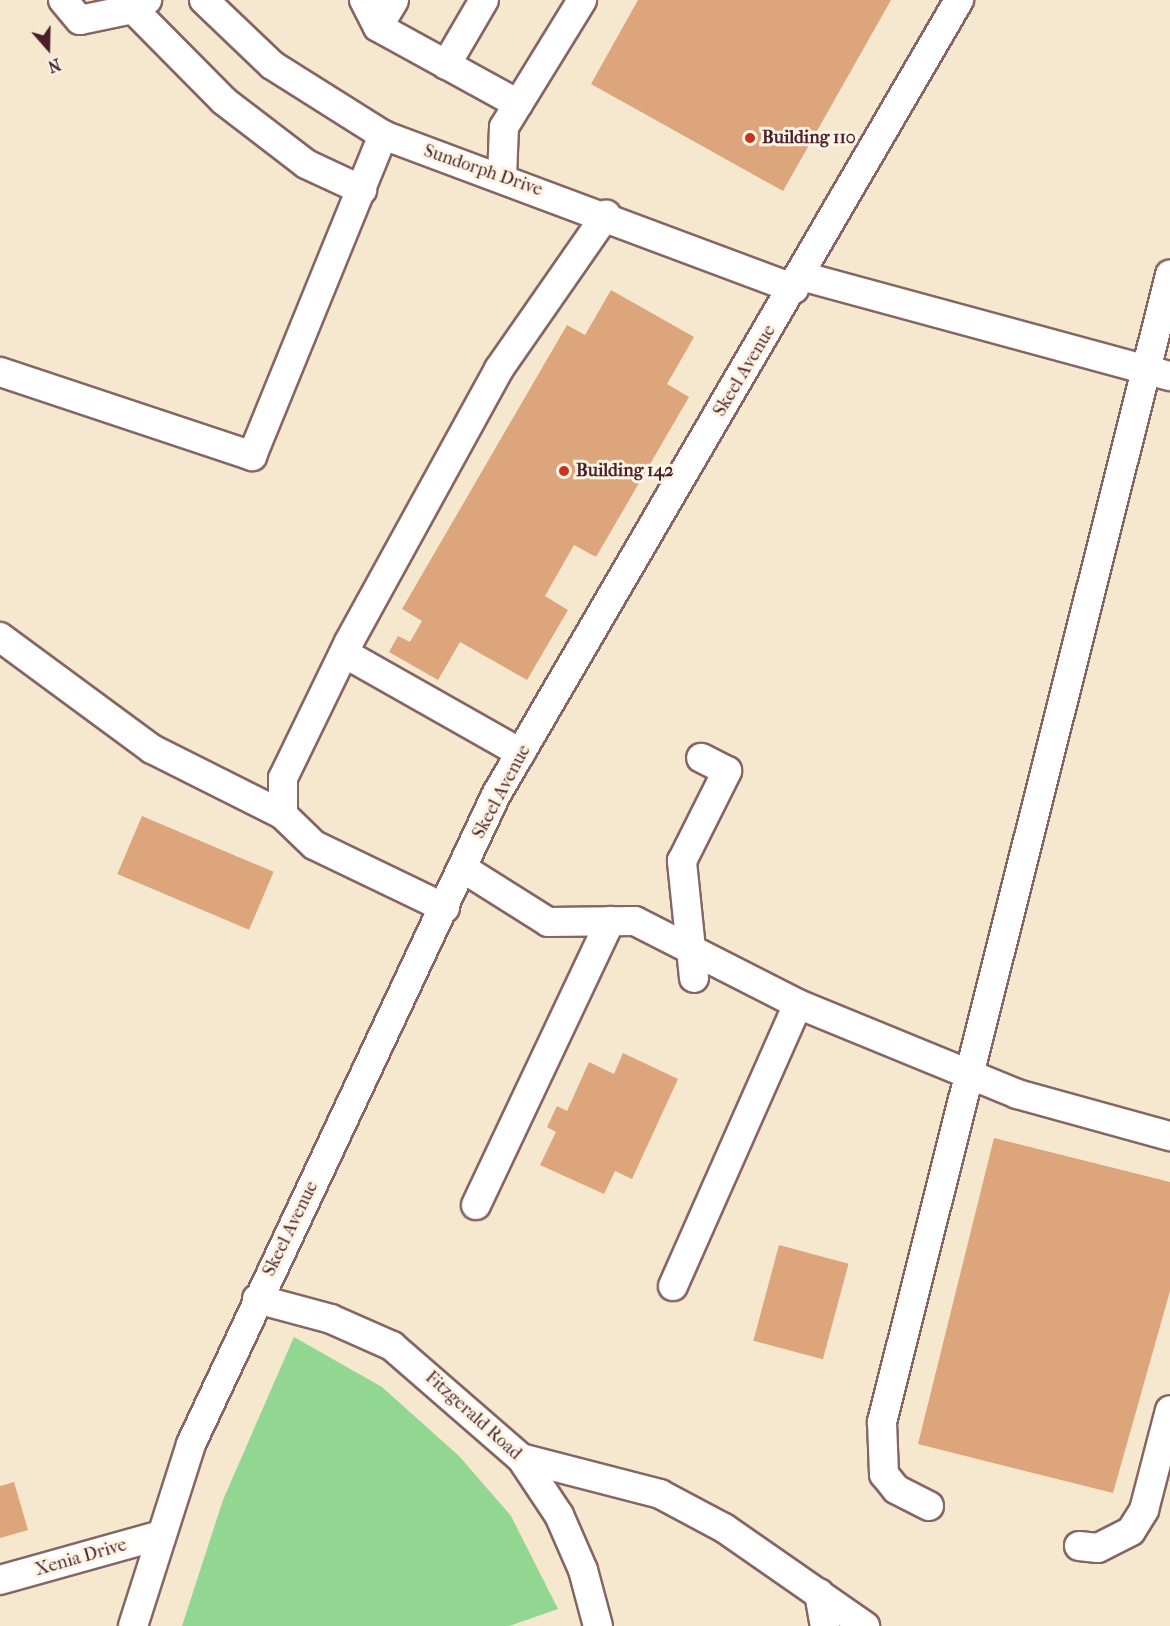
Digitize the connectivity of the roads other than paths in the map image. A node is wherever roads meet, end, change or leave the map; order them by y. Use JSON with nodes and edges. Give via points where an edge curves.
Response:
{"nodes":[{"id":1,"x":63,"y":0,"type":"edge"},
{"id":2,"x":204,"y":0,"type":"edge"},
{"id":3,"x":364,"y":0,"type":"edge"},
{"id":4,"x":394,"y":0,"type":"edge"},
{"id":5,"x":484,"y":0,"type":"edge"},
{"id":6,"x":582,"y":0,"type":"edge"},
{"id":7,"x":959,"y":0,"type":"edge"},
{"id":8,"x":140,"y":4,"type":"edge"},
{"id":9,"x":378,"y":27,"type":"junction"},
{"id":10,"x":446,"y":65,"type":"junction"},
{"id":11,"x":518,"y":104,"type":"junction"},
{"id":12,"x":384,"y":135,"type":"junction"},
{"id":13,"x":502,"y":177,"type":"junction"},
{"id":14,"x":362,"y":190,"type":"junction"},
{"id":15,"x":606,"y":215,"type":"junction"},
{"id":16,"x":1170,"y":275,"type":"edge"},
{"id":17,"x":797,"y":283,"type":"junction"},
{"id":18,"x":0,"y":372,"type":"edge"},
{"id":19,"x":1158,"y":373,"type":"edge"},
{"id":20,"x":0,"y":637,"type":"edge"},
{"id":21,"x":344,"y":653,"type":"junction"},
{"id":22,"x":521,"y":753,"type":"junction"},
{"id":23,"x":701,"y":758,"type":"dead end"},
{"id":24,"x":283,"y":815,"type":"junction"},
{"id":25,"x":464,"y":869,"type":"junction"},
{"id":26,"x":445,"y":908,"type":"junction"},
{"id":27,"x":610,"y":921,"type":"junction"},
{"id":28,"x":692,"y":964,"type":"junction"},
{"id":29,"x":798,"y":1004,"type":"junction"},
{"id":30,"x":969,"y":1074,"type":"junction"},
{"id":31,"x":1170,"y":1136,"type":"edge"},
{"id":32,"x":476,"y":1205,"type":"dead end"},
{"id":33,"x":673,"y":1286,"type":"dead end"},
{"id":34,"x":258,"y":1299,"type":"junction"},
{"id":35,"x":1170,"y":1410,"type":"edge"},
{"id":36,"x":521,"y":1458,"type":"junction"},
{"id":37,"x":929,"y":1506,"type":"dead end"},
{"id":38,"x":161,"y":1535,"type":"junction"},
{"id":39,"x":1079,"y":1546,"type":"dead end"},
{"id":40,"x":0,"y":1580,"type":"edge"},
{"id":41,"x":819,"y":1593,"type":"junction"},
{"id":42,"x":133,"y":1626,"type":"edge"},
{"id":43,"x":598,"y":1626,"type":"edge"},
{"id":44,"x":825,"y":1626,"type":"edge"},
{"id":45,"x":865,"y":1626,"type":"edge"}],
"edges":[{"from":1,"to":8,"type":"street","via":[[80,20]]},
{"from":2,"to":12,"type":"street","name":"Sundorph Drive","via":[[305,90]]},
{"from":3,"to":9,"type":"street"},
{"from":4,"to":9,"type":"street"},
{"from":5,"to":10,"type":"street"},
{"from":6,"to":11,"type":"street"},
{"from":7,"to":17,"type":"street","name":"Skeel Avenue"},
{"from":8,"to":14,"type":"street","via":[[224,101],[306,165]]},
{"from":9,"to":10,"type":"street"},
{"from":10,"to":11,"type":"street"},
{"from":11,"to":13,"type":"street","via":[[504,127]]},
{"from":12,"to":13,"type":"street","name":"Sundorph Drive"},
{"from":12,"to":14,"type":"street"},
{"from":13,"to":15,"type":"street","name":"Sundorph Drive"},
{"from":14,"to":18,"type":"street","via":[[252,456]]},
{"from":15,"to":17,"type":"street","name":"Sundorph Drive"},
{"from":15,"to":21,"type":"street","via":[[500,369]]},
{"from":16,"to":19,"type":"street"},
{"from":17,"to":19,"type":"street","name":"Sundorph Drive"},
{"from":17,"to":22,"type":"street","name":"Skeel Avenue"},
{"from":19,"to":30,"type":"street"},
{"from":20,"to":24,"type":"street","via":[[152,749]]},
{"from":21,"to":22,"type":"street"},
{"from":21,"to":24,"type":"street","via":[[283,778]]},
{"from":22,"to":25,"type":"street","name":"Skeel Avenue"},
{"from":23,"to":28,"type":"street","via":[[726,771],[682,861]]},
{"from":24,"to":26,"type":"street","via":[[314,845]]},
{"from":25,"to":26,"type":"street","name":"Skeel Avenue"},
{"from":25,"to":27,"type":"street","via":[[548,922]]},
{"from":26,"to":34,"type":"street","name":"Skeel Avenue"},
{"from":27,"to":28,"type":"street","via":[[635,921]]},
{"from":27,"to":32,"type":"street"},
{"from":28,"to":29,"type":"street"},
{"from":29,"to":30,"type":"street"},
{"from":29,"to":33,"type":"street"},
{"from":30,"to":31,"type":"street","via":[[1017,1094]]},
{"from":30,"to":37,"type":"street","via":[[882,1422],[884,1474],[896,1489]]},
{"from":34,"to":36,"type":"street","name":"Fitzgerald Road","via":[[331,1319],[392,1346]]},
{"from":34,"to":38,"type":"street","name":"Skeel Avenue","via":[[191,1444]]},
{"from":35,"to":39,"type":"street","via":[[1144,1510],[1131,1531],[1098,1548]]},
{"from":36,"to":41,"type":"street","via":[[660,1494],[724,1528]]},
{"from":36,"to":43,"type":"street","name":"Fitzgerald Road","via":[[559,1515],[583,1570]]},
{"from":38,"to":40,"type":"street","name":"Xenia Drive"},
{"from":38,"to":42,"type":"street","name":"Skeel Avenue"},
{"from":41,"to":44,"type":"street"},
{"from":41,"to":45,"type":"street"}]}
